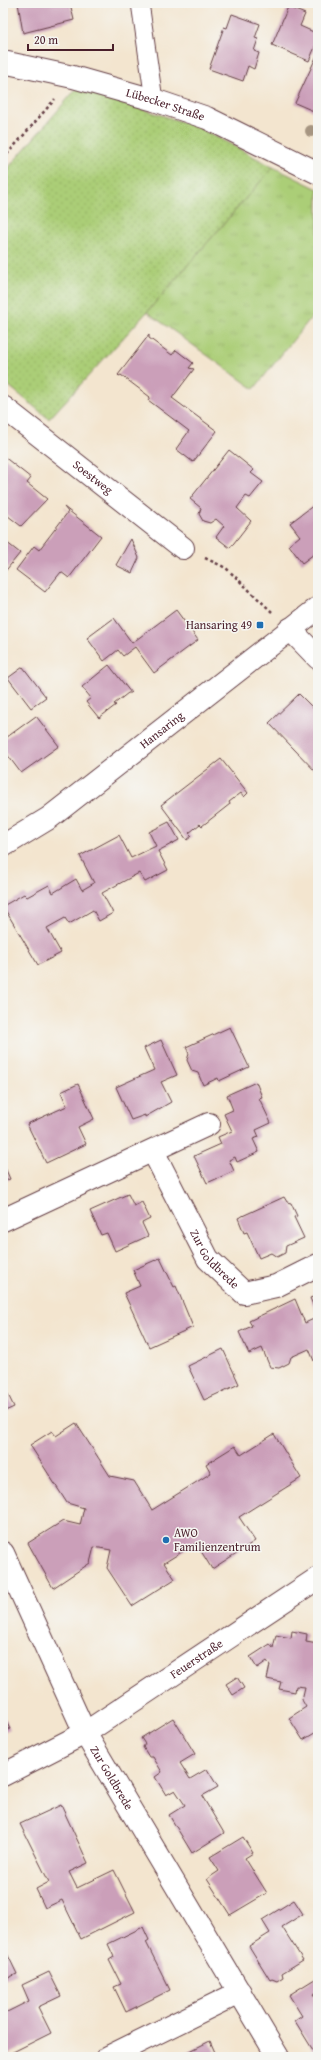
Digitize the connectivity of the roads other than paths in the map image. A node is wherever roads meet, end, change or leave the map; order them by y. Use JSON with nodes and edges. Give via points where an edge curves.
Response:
{"nodes":[{"id":1,"x":140,"y":3,"type":"edge"},
{"id":2,"x":3,"y":62,"type":"edge"},
{"id":3,"x":154,"y":100,"type":"junction"},
{"id":4,"x":318,"y":173,"type":"edge"},
{"id":5,"x":3,"y":407,"type":"edge"},
{"id":6,"x":183,"y":548,"type":"road end"},
{"id":7,"x":318,"y":608,"type":"edge"},
{"id":8,"x":290,"y":629,"type":"junction"},
{"id":9,"x":318,"y":658,"type":"edge"},
{"id":10,"x":3,"y":846,"type":"edge"},
{"id":11,"x":209,"y":1124,"type":"dead end"},
{"id":12,"x":153,"y":1151,"type":"junction"},
{"id":13,"x":3,"y":1220,"type":"edge"},
{"id":14,"x":318,"y":1266,"type":"edge"},
{"id":15,"x":3,"y":1553,"type":"edge"},
{"id":16,"x":315,"y":1587,"type":"edge"},
{"id":17,"x":85,"y":1733,"type":"junction"},
{"id":18,"x":3,"y":1775,"type":"edge"},
{"id":19,"x":240,"y":1992,"type":"junction"},
{"id":20,"x":108,"y":2057,"type":"edge"},
{"id":21,"x":278,"y":2057,"type":"edge"}],
"edges":[{"from":1,"to":3,"type":"lane"},
{"from":2,"to":3,"type":"street","name":"Lübecker Straße","via":[[73,77]]},
{"from":3,"to":4,"type":"street","name":"Lübecker Straße","via":[[207,118]]},
{"from":5,"to":6,"type":"street","name":"Soestweg"},
{"from":7,"to":8,"type":"street","name":"Hansaring"},
{"from":8,"to":9,"type":"street"},
{"from":8,"to":10,"type":"street","name":"Hansaring","via":[[49,818]]},
{"from":11,"to":12,"type":"street"},
{"from":12,"to":13,"type":"street"},
{"from":12,"to":14,"type":"street","name":"Zur Goldbrede","via":[[208,1259],[244,1293],[276,1286]]},
{"from":15,"to":17,"type":"street","name":"Zur Goldbrede"},
{"from":16,"to":17,"type":"street","name":"Feuerstraße"},
{"from":17,"to":18,"type":"street","name":"Feuerstraße"},
{"from":17,"to":19,"type":"street","name":"Zur Goldbrede"},
{"from":19,"to":20,"type":"street"},
{"from":19,"to":21,"type":"street","name":"Zur Goldbrede"}]}
